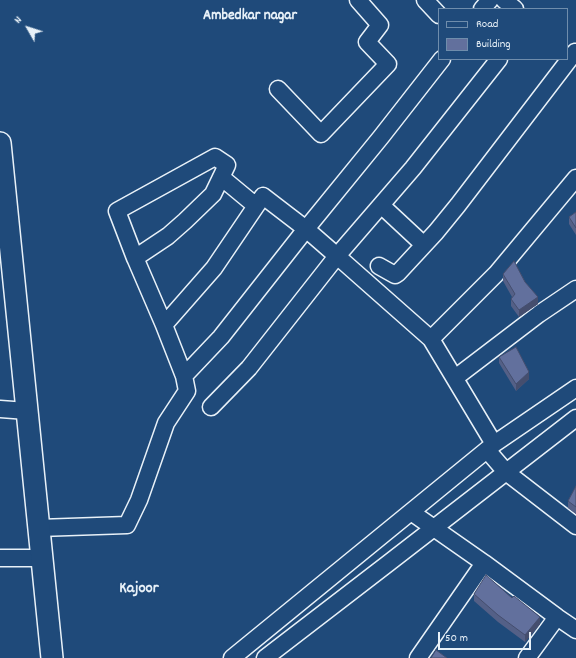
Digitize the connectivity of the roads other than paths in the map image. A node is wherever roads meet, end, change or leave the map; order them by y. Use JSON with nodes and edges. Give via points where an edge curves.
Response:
{"nodes":[{"id":1,"x":358,"y":0,"type":"edge"},
{"id":2,"x":425,"y":0,"type":"edge"},
{"id":3,"x":490,"y":0,"type":"edge"},
{"id":4,"x":504,"y":0,"type":"edge"},
{"id":5,"x":483,"y":8,"type":"edge"},
{"id":6,"x":514,"y":8,"type":"edge"},
{"id":7,"x":438,"y":14,"type":"edge"},
{"id":8,"x":441,"y":60,"type":"edge"},
{"id":9,"x":498,"y":60,"type":"edge"},
{"id":10,"x":565,"y":60,"type":"edge"},
{"id":11,"x":278,"y":89,"type":"dead end"},
{"id":12,"x":0,"y":143,"type":"edge"},
{"id":13,"x":221,"y":176,"type":"junction"},
{"id":14,"x":576,"y":178,"type":"edge"},
{"id":15,"x":381,"y":205,"type":"junction"},
{"id":16,"x":256,"y":206,"type":"junction"},
{"id":17,"x":306,"y":229,"type":"junction"},
{"id":18,"x":424,"y":245,"type":"junction"},
{"id":19,"x":338,"y":256,"type":"junction"},
{"id":20,"x":135,"y":258,"type":"junction"},
{"id":21,"x":379,"y":266,"type":"dead end"},
{"id":22,"x":576,"y":289,"type":"edge"},
{"id":23,"x":164,"y":325,"type":"junction"},
{"id":24,"x":431,"y":339,"type":"junction"},
{"id":25,"x":184,"y":376,"type":"junction"},
{"id":26,"x":455,"y":378,"type":"junction"},
{"id":27,"x":576,"y":388,"type":"edge"},
{"id":28,"x":211,"y":407,"type":"dead end"},
{"id":29,"x":0,"y":409,"type":"edge"},
{"id":30,"x":27,"y":411,"type":"junction"},
{"id":31,"x":576,"y":418,"type":"edge"},
{"id":32,"x":490,"y":447,"type":"junction"},
{"id":33,"x":506,"y":472,"type":"junction"},
{"id":34,"x":411,"y":512,"type":"junction"},
{"id":35,"x":576,"y":526,"type":"edge"},
{"id":36,"x":39,"y":528,"type":"junction"},
{"id":37,"x":434,"y":528,"type":"junction"},
{"id":38,"x":0,"y":558,"type":"edge"},
{"id":39,"x":42,"y":558,"type":"junction"},
{"id":40,"x":484,"y":563,"type":"junction"},
{"id":41,"x":557,"y":617,"type":"junction"},
{"id":42,"x":576,"y":630,"type":"edge"},
{"id":43,"x":255,"y":638,"type":"junction"},
{"id":44,"x":274,"y":656,"type":"edge"},
{"id":45,"x":52,"y":658,"type":"edge"},
{"id":46,"x":232,"y":658,"type":"edge"},
{"id":47,"x":418,"y":658,"type":"edge"},
{"id":48,"x":527,"y":658,"type":"edge"}],
"edges":[{"from":1,"to":11,"type":"street","via":[[380,25],[367,42],[388,64],[322,134]]},
{"from":2,"to":7,"type":"street"},
{"from":3,"to":5,"type":"street"},
{"from":4,"to":6,"type":"street"},
{"from":8,"to":17,"type":"street"},
{"from":9,"to":15,"type":"street"},
{"from":10,"to":18,"type":"street","via":[[458,205]]},
{"from":12,"to":30,"type":"main road"},
{"from":13,"to":16,"type":"street"},
{"from":13,"to":20,"type":"street","via":[[214,194],[185,222]]},
{"from":13,"to":20,"type":"street","via":[[226,165],[215,157],[117,211]]},
{"from":14,"to":24,"type":"street","via":[[496,274]]},
{"from":15,"to":18,"type":"street"},
{"from":15,"to":19,"type":"street"},
{"from":16,"to":17,"type":"street","via":[[263,196]]},
{"from":16,"to":23,"type":"street","via":[[214,268]]},
{"from":17,"to":19,"type":"street"},
{"from":17,"to":25,"type":"street","via":[[221,337]]},
{"from":18,"to":21,"type":"street","via":[[395,275]]},
{"from":19,"to":24,"type":"street"},
{"from":19,"to":28,"type":"street","via":[[249,368]]},
{"from":20,"to":23,"type":"street"},
{"from":22,"to":26,"type":"street"},
{"from":23,"to":25,"type":"street"},
{"from":24,"to":26,"type":"street"},
{"from":25,"to":36,"type":"street","via":[[187,391],[166,423],[128,525]]},
{"from":26,"to":32,"type":"street"},
{"from":27,"to":32,"type":"street"},
{"from":29,"to":30,"type":"street"},
{"from":30,"to":36,"type":"main road"},
{"from":31,"to":33,"type":"street"},
{"from":32,"to":33,"type":"street"},
{"from":32,"to":34,"type":"street"},
{"from":33,"to":35,"type":"street"},
{"from":33,"to":37,"type":"street"},
{"from":34,"to":37,"type":"street"},
{"from":34,"to":43,"type":"street"},
{"from":36,"to":39,"type":"main road"},
{"from":37,"to":40,"type":"street"},
{"from":37,"to":44,"type":"street"},
{"from":38,"to":39,"type":"street"},
{"from":39,"to":45,"type":"main road"},
{"from":40,"to":41,"type":"street"},
{"from":40,"to":47,"type":"street"},
{"from":41,"to":42,"type":"street"},
{"from":41,"to":48,"type":"street"},
{"from":43,"to":44,"type":"street"},
{"from":43,"to":46,"type":"street"}]}
